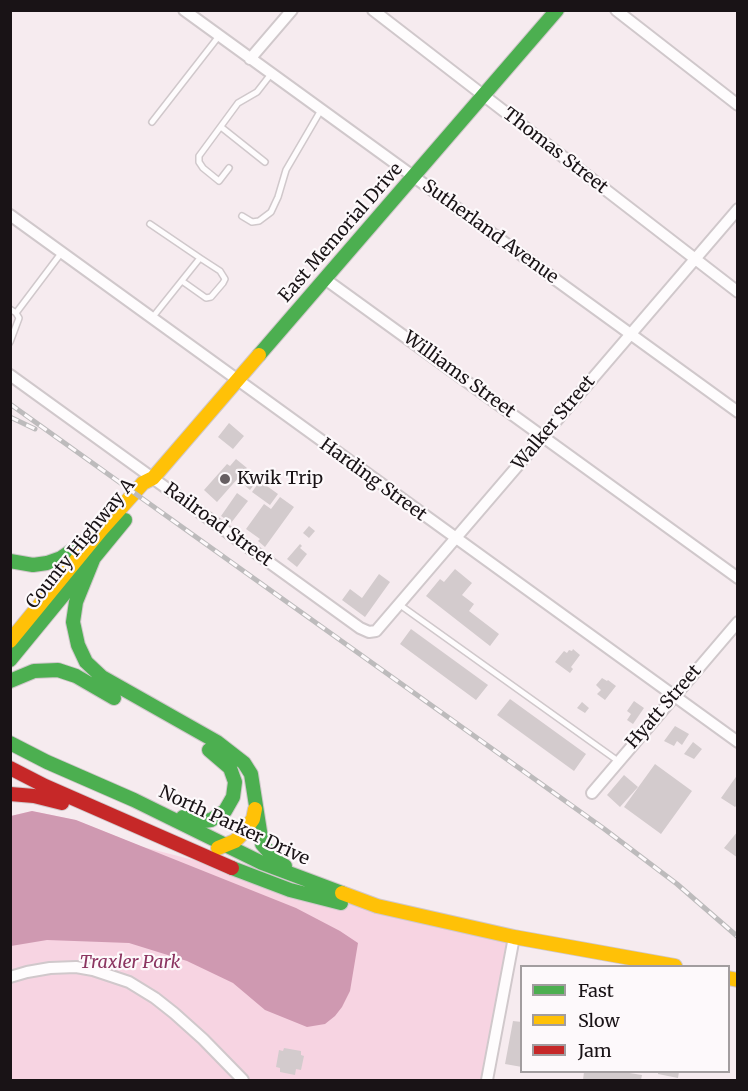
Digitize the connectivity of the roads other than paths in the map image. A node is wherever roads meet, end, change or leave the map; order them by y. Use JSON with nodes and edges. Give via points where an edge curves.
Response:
{"nodes":[{"id":1,"x":184,"y":10,"type":"edge"},
{"id":2,"x":292,"y":10,"type":"edge"},
{"id":3,"x":372,"y":10,"type":"edge"},
{"id":4,"x":557,"y":10,"type":"edge"},
{"id":5,"x":616,"y":10,"type":"edge"},
{"id":6,"x":219,"y":36,"type":"junction"},
{"id":7,"x":250,"y":59,"type":"junction"},
{"id":8,"x":271,"y":74,"type":"junction"},
{"id":9,"x":483,"y":95,"type":"junction"},
{"id":10,"x":738,"y":105,"type":"edge"},
{"id":11,"x":321,"y":110,"type":"junction"},
{"id":12,"x":152,"y":122,"type":"dead end"},
{"id":13,"x":221,"y":127,"type":"junction"},
{"id":14,"x":265,"y":162,"type":"dead end"},
{"id":15,"x":228,"y":168,"type":"dead end"},
{"id":16,"x":413,"y":176,"type":"junction"},
{"id":17,"x":738,"y":209,"type":"edge"},
{"id":18,"x":10,"y":215,"type":"edge"},
{"id":19,"x":242,"y":216,"type":"dead end"},
{"id":20,"x":150,"y":224,"type":"dead end"},
{"id":21,"x":62,"y":252,"type":"junction"},
{"id":22,"x":200,"y":258,"type":"junction"},
{"id":23,"x":694,"y":258,"type":"junction"},
{"id":24,"x":325,"y":279,"type":"junction"},
{"id":25,"x":182,"y":281,"type":"junction"},
{"id":26,"x":738,"y":292,"type":"edge"},
{"id":27,"x":12,"y":311,"type":"edge"},
{"id":28,"x":152,"y":318,"type":"junction"},
{"id":29,"x":630,"y":335,"type":"junction"},
{"id":30,"x":10,"y":342,"type":"edge"},
{"id":31,"x":10,"y":375,"type":"edge"},
{"id":32,"x":237,"y":381,"type":"junction"},
{"id":33,"x":738,"y":412,"type":"edge"},
{"id":34,"x":543,"y":436,"type":"junction"},
{"id":35,"x":153,"y":478,"type":"junction"},
{"id":36,"x":101,"y":530,"type":"junction"},
{"id":37,"x":455,"y":539,"type":"junction"},
{"id":38,"x":95,"y":555,"type":"junction"},
{"id":39,"x":10,"y":561,"type":"edge"},
{"id":40,"x":738,"y":578,"type":"edge"},
{"id":41,"x":400,"y":605,"type":"junction"},
{"id":42,"x":738,"y":622,"type":"edge"},
{"id":43,"x":369,"y":632,"type":"joint"},
{"id":44,"x":10,"y":641,"type":"edge"},
{"id":45,"x":10,"y":660,"type":"edge"},
{"id":46,"x":10,"y":681,"type":"edge"},
{"id":47,"x":674,"y":696,"type":"junction"},
{"id":48,"x":738,"y":742,"type":"edge"},
{"id":49,"x":10,"y":743,"type":"edge"},
{"id":50,"x":618,"y":761,"type":"junction"},
{"id":51,"x":10,"y":768,"type":"edge"},
{"id":52,"x":592,"y":793,"type":"dead end"},
{"id":53,"x":10,"y":794,"type":"edge"},
{"id":54,"x":134,"y":800,"type":"junction"},
{"id":55,"x":256,"y":805,"type":"junction"},
{"id":56,"x":108,"y":814,"type":"junction"},
{"id":57,"x":175,"y":844,"type":"junction"},
{"id":58,"x":226,"y":845,"type":"junction"},
{"id":59,"x":315,"y":883,"type":"junction"},
{"id":60,"x":484,"y":930,"type":"junction"},
{"id":61,"x":514,"y":937,"type":"junction"},
{"id":62,"x":669,"y":965,"type":"edge"},
{"id":63,"x":10,"y":977,"type":"edge"},
{"id":64,"x":243,"y":1080,"type":"edge"},
{"id":65,"x":487,"y":1080,"type":"edge"}],
"edges":[{"from":1,"to":6,"type":"street","name":"Sutherland Avenue"},
{"from":2,"to":7,"type":"street"},
{"from":3,"to":9,"type":"street","name":"Thomas Street"},
{"from":4,"to":9,"type":"main road","name":"East Memorial Drive"},
{"from":5,"to":10,"type":"street"},
{"from":6,"to":7,"type":"street","name":"Sutherland Avenue"},
{"from":6,"to":12,"type":"lane"},
{"from":7,"to":8,"type":"street","name":"Sutherland Avenue"},
{"from":8,"to":11,"type":"street","name":"Sutherland Avenue"},
{"from":8,"to":13,"type":"lane","via":[[257,92],[238,103]]},
{"from":9,"to":16,"type":"main road","name":"East Memorial Drive"},
{"from":9,"to":23,"type":"street","name":"Thomas Street"},
{"from":11,"to":16,"type":"street","name":"Sutherland Avenue"},
{"from":11,"to":19,"type":"lane","via":[[286,170],[271,212],[252,222]]},
{"from":13,"to":14,"type":"lane"},
{"from":13,"to":15,"type":"lane","via":[[202,150],[199,162],[219,181]]},
{"from":16,"to":24,"type":"main road","name":"East Memorial Drive"},
{"from":16,"to":29,"type":"street","name":"Sutherland Avenue"},
{"from":17,"to":23,"type":"street","name":"Walker Street"},
{"from":18,"to":21,"type":"street","name":"Harding Street"},
{"from":20,"to":22,"type":"lane"},
{"from":21,"to":27,"type":"lane"},
{"from":21,"to":28,"type":"street","name":"Harding Street"},
{"from":22,"to":25,"type":"lane"},
{"from":22,"to":25,"type":"lane","via":[[220,271],[223,283],[206,298]]},
{"from":23,"to":26,"type":"street","name":"Thomas Street"},
{"from":23,"to":29,"type":"street","name":"Walker Street"},
{"from":24,"to":32,"type":"main road","name":"East Memorial Drive"},
{"from":24,"to":34,"type":"street","name":"Williams Street"},
{"from":25,"to":28,"type":"lane"},
{"from":27,"to":30,"type":"lane","via":[[19,318]]},
{"from":28,"to":32,"type":"street","name":"Harding Street"},
{"from":29,"to":33,"type":"street","name":"Sutherland Avenue"},
{"from":29,"to":34,"type":"street","name":"Walker Street"},
{"from":31,"to":35,"type":"street","name":"Railroad Street"},
{"from":32,"to":35,"type":"main road","name":"East Memorial Drive"},
{"from":32,"to":37,"type":"street","name":"Harding Street"},
{"from":34,"to":37,"type":"street","name":"Walker Street"},
{"from":34,"to":40,"type":"street","name":"Williams Street"},
{"from":35,"to":36,"type":"main road","name":"County Highway A","via":[[143,483]]},
{"from":35,"to":38,"type":"main road","name":"County Highway A","via":[[151,490]]},
{"from":35,"to":43,"type":"street","name":"Railroad Street"},
{"from":36,"to":39,"type":"main road","via":[[61,558],[47,563]]},
{"from":36,"to":44,"type":"main road","name":"County Highway A"},
{"from":37,"to":41,"type":"street","name":"Walker Street"},
{"from":37,"to":47,"type":"street","name":"Harding Street"},
{"from":38,"to":45,"type":"main road","name":"County Highway A"},
{"from":38,"to":55,"type":"main road","via":[[76,602],[73,622],[86,662],[102,677],[233,753],[251,774]]},
{"from":41,"to":43,"type":"street","name":"Walker Street","via":[[378,629]]},
{"from":41,"to":50,"type":"lane"},
{"from":42,"to":47,"type":"street","name":"Hyatt Street"},
{"from":46,"to":54,"type":"main road","via":[[42,670],[76,676],[216,754],[230,768],[235,782],[225,811],[203,821]]},
{"from":47,"to":48,"type":"street","name":"Harding Street"},
{"from":47,"to":50,"type":"street","name":"Hyatt Street"},
{"from":49,"to":54,"type":"main road","name":"North Parker Drive"},
{"from":50,"to":52,"type":"street","name":"Hyatt Street"},
{"from":51,"to":56,"type":"main road","name":"North Parker Drive"},
{"from":53,"to":56,"type":"main road","via":[[34,795]]},
{"from":54,"to":58,"type":"main road","name":"North Parker Drive"},
{"from":55,"to":58,"type":"main road","via":[[253,819],[242,834]]},
{"from":55,"to":59,"type":"main road","via":[[262,844],[279,863]]},
{"from":56,"to":57,"type":"main road","name":"North Parker Drive"},
{"from":57,"to":58,"type":"main road","via":[[206,850]]},
{"from":57,"to":60,"type":"main road","name":"North Parker Drive","via":[[290,890]]},
{"from":58,"to":59,"type":"main road","name":"North Parker Drive"},
{"from":59,"to":60,"type":"main road","name":"North Parker Drive","via":[[377,906]]},
{"from":60,"to":61,"type":"main road","name":"North Parker Drive"},
{"from":61,"to":62,"type":"main road","name":"North Parker Drive"},
{"from":61,"to":65,"type":"street"},
{"from":63,"to":64,"type":"street","via":[[76,967],[129,982],[174,1013]]}]}
